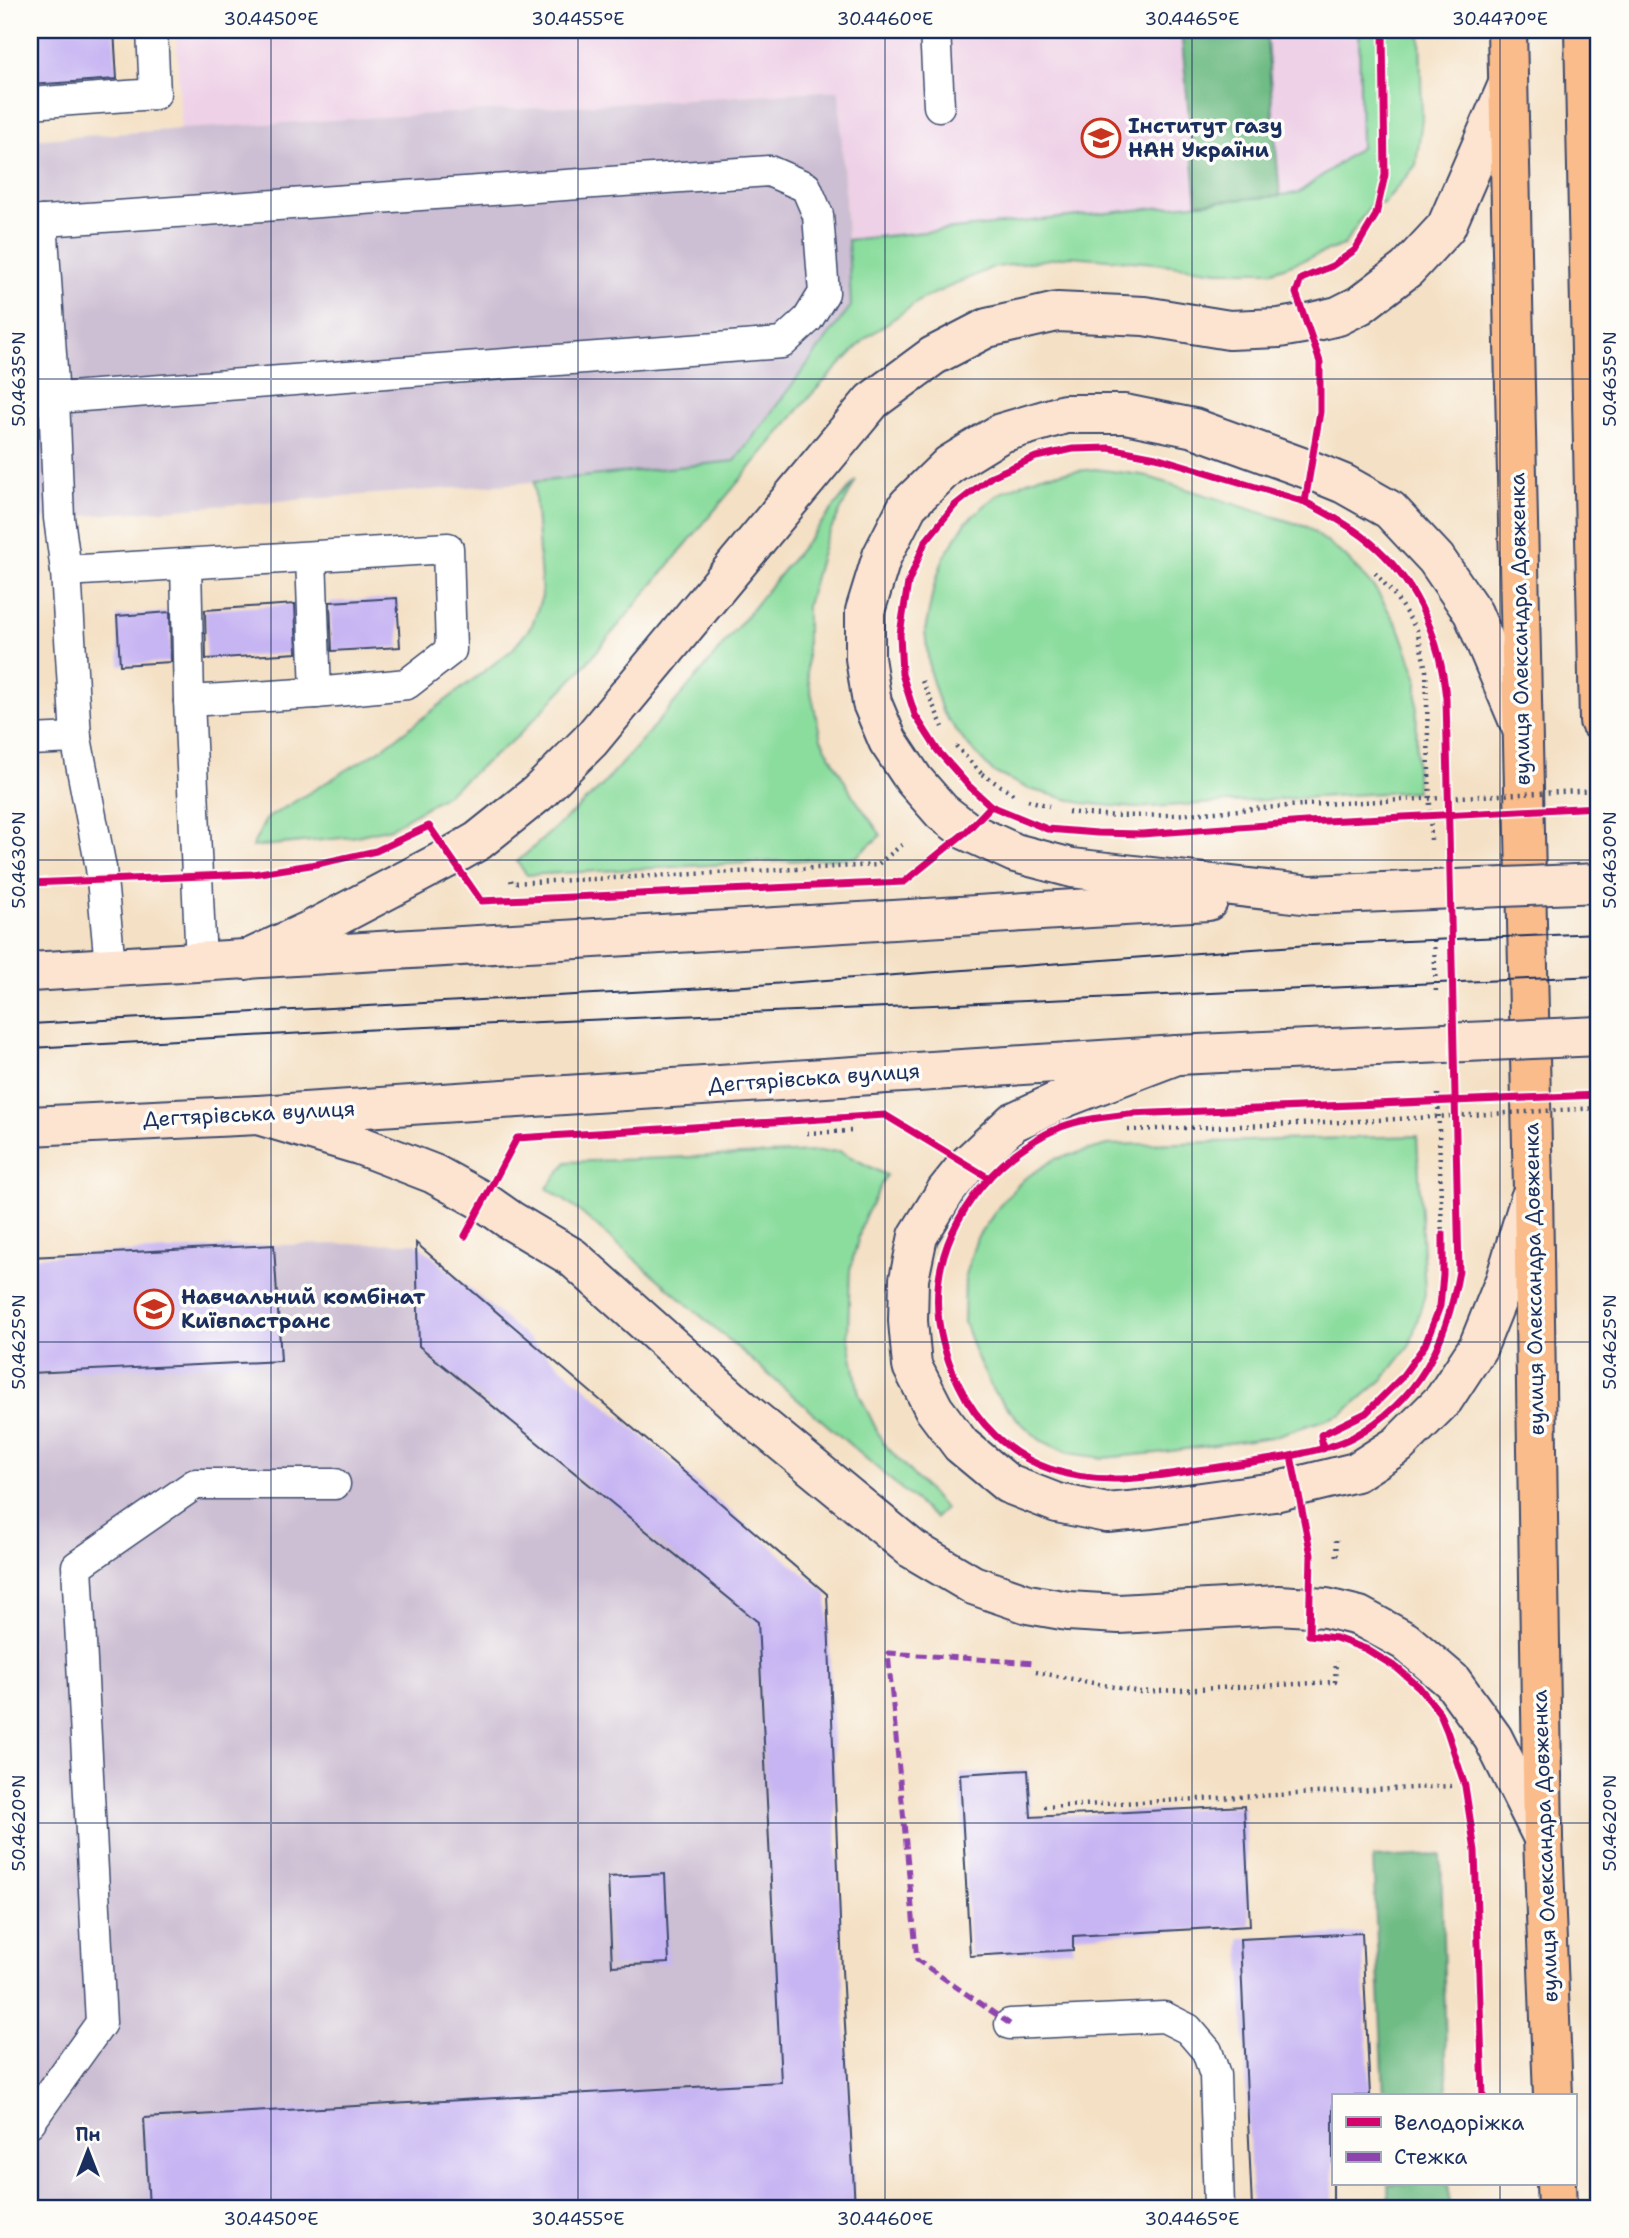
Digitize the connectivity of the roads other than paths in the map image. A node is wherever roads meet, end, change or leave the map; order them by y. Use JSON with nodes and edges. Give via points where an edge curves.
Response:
{"nodes":[{"id":1,"x":152,"y":30,"type":"edge"},
{"id":2,"x":935,"y":30,"type":"edge"},
{"id":3,"x":1507,"y":30,"type":"edge"},
{"id":4,"x":1584,"y":30,"type":"edge"},
{"id":5,"x":1508,"y":85,"type":"junction"},
{"id":6,"x":1592,"y":88,"type":"edge"},
{"id":7,"x":30,"y":103,"type":"edge"},
{"id":8,"x":939,"y":106,"type":"dead end"},
{"id":9,"x":36,"y":222,"type":"edge"},
{"id":10,"x":42,"y":399,"type":"edge"},
{"id":11,"x":311,"y":557,"type":"junction"},
{"id":12,"x":186,"y":564,"type":"junction"},
{"id":13,"x":65,"y":571,"type":"junction"},
{"id":14,"x":316,"y":693,"type":"junction"},
{"id":15,"x":189,"y":701,"type":"junction"},
{"id":16,"x":1599,"y":721,"type":"edge"},
{"id":17,"x":1522,"y":729,"type":"junction"},
{"id":18,"x":76,"y":738,"type":"junction"},
{"id":19,"x":30,"y":740,"type":"edge"},
{"id":20,"x":1599,"y":883,"type":"edge"},
{"id":21,"x":1311,"y":895,"type":"junction"},
{"id":22,"x":246,"y":961,"type":"junction"},
{"id":23,"x":201,"y":962,"type":"junction"},
{"id":24,"x":110,"y":966,"type":"junction"},
{"id":25,"x":30,"y":972,"type":"edge"},
{"id":26,"x":1599,"y":1036,"type":"edge"},
{"id":27,"x":1177,"y":1055,"type":"junction"},
{"id":28,"x":258,"y":1115,"type":"junction"},
{"id":29,"x":30,"y":1126,"type":"edge"},
{"id":30,"x":1533,"y":1190,"type":"junction"},
{"id":31,"x":335,"y":1484,"type":"dead end"},
{"id":32,"x":1543,"y":1838,"type":"junction"},
{"id":33,"x":1010,"y":2024,"type":"dead end"},
{"id":34,"x":1553,"y":2094,"type":"edge"},
{"id":35,"x":30,"y":2122,"type":"edge"},
{"id":36,"x":1556,"y":2186,"type":"edge"},
{"id":37,"x":1220,"y":2208,"type":"edge"},
{"id":38,"x":1557,"y":2208,"type":"edge"}],
"edges":[{"from":1,"to":7,"type":"lane","via":[[155,94]]},
{"from":2,"to":8,"type":"lane"},
{"from":3,"to":5,"type":"main road","name":"вулиця Олександра Довженка"},
{"from":4,"to":6,"type":"main road"},
{"from":5,"to":17,"type":"main road","name":"вулиця Олександра Довженка"},
{"from":5,"to":22,"type":"main road","via":[[1446,227],[1407,269],[1338,316],[1279,328],[1229,330],[1144,316],[1057,312],[987,328],[933,356],[872,401],[590,741],[538,793],[478,841]]},
{"from":6,"to":16,"type":"main road"},
{"from":9,"to":10,"type":"lane"},
{"from":9,"to":10,"type":"lane","via":[[768,171],[806,187],[818,215],[824,293],[818,328],[782,343]]},
{"from":10,"to":13,"type":"lane"},
{"from":11,"to":12,"type":"lane"},
{"from":11,"to":14,"type":"lane"},
{"from":11,"to":14,"type":"lane","via":[[448,548],[451,650],[407,684]]},
{"from":12,"to":13,"type":"lane"},
{"from":12,"to":15,"type":"lane"},
{"from":13,"to":18,"type":"lane"},
{"from":14,"to":15,"type":"lane"},
{"from":15,"to":23,"type":"lane"},
{"from":17,"to":21,"type":"main road","via":[[1473,613],[1436,559],[1390,510],[1344,484],[1194,428],[1125,414],[1065,414],[1001,433],[949,465],[908,505],[882,556],[865,611],[865,658],[872,702],[888,741],[914,780],[942,812],[967,831],[1015,853],[1072,868]]},
{"from":17,"to":30,"type":"main road","name":"вулиця Олександра Довженка"},
{"from":18,"to":19,"type":"lane"},
{"from":18,"to":24,"type":"lane","via":[[101,868]]},
{"from":20,"to":21,"type":"main road","bridge":true},
{"from":21,"to":22,"type":"main road"},
{"from":22,"to":23,"type":"main road"},
{"from":23,"to":24,"type":"main road"},
{"from":24,"to":25,"type":"main road"},
{"from":26,"to":27,"type":"main road","name":"Дегтярівська вулиця","bridge":true},
{"from":27,"to":28,"type":"main road","name":"Дегтярівська вулиця"},
{"from":27,"to":30,"type":"main road","via":[[1013,1122],[966,1166],[918,1236],[909,1279],[912,1366],[934,1409],[961,1445],[1008,1484],[1057,1503],[1107,1513],[1274,1492],[1356,1472],[1398,1445],[1444,1399],[1478,1346],[1505,1280]]},
{"from":28,"to":29,"type":"main road","name":"Дегтярівська вулиця"},
{"from":28,"to":32,"type":"main road","via":[[359,1145],[434,1174],[572,1257],[750,1415],[912,1549],[973,1585],[1028,1604],[1068,1611],[1119,1614],[1278,1605],[1326,1608],[1359,1616],[1405,1641],[1452,1681],[1493,1738]]},
{"from":30,"to":32,"type":"main road","name":"вулиця Олександра Довженка"},
{"from":31,"to":35,"type":"lane","via":[[195,1484],[77,1566],[101,2023]]},
{"from":32,"to":34,"type":"main road","name":"вулиця Олександра Довженка"},
{"from":33,"to":37,"type":"lane","via":[[1164,2017],[1188,2029],[1207,2051],[1215,2075]]},
{"from":36,"to":38,"type":"main road"}]}
